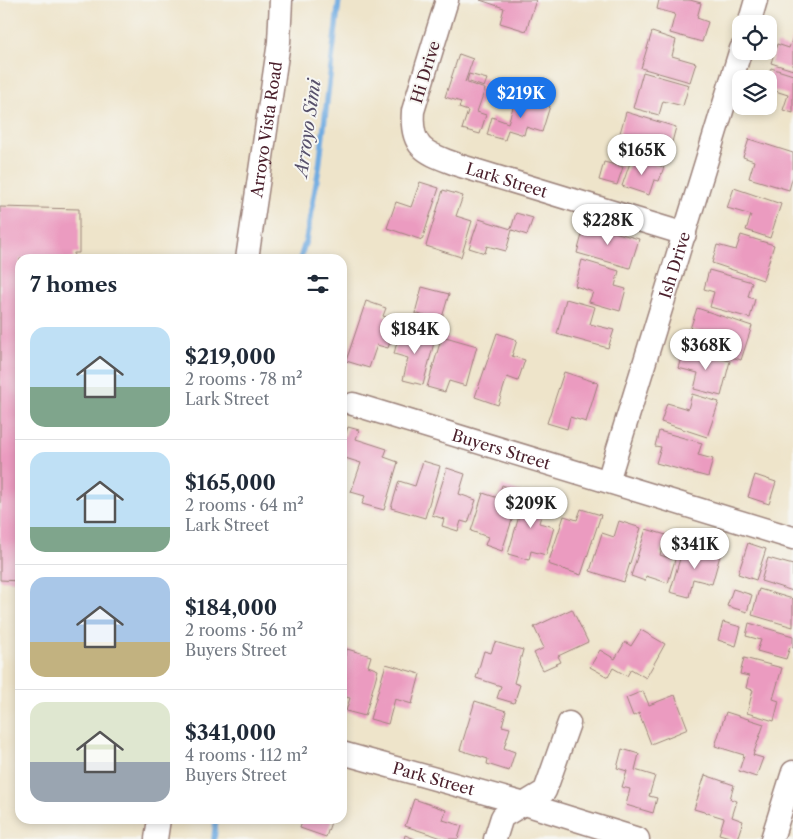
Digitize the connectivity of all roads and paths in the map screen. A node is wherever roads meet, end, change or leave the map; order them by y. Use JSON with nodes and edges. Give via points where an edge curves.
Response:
{"nodes":[{"id":1,"x":281,"y":0,"type":"edge"},
{"id":2,"x":448,"y":0,"type":"edge"},
{"id":3,"x":756,"y":0,"type":"edge"},
{"id":4,"x":752,"y":15,"type":"edge"},
{"id":5,"x":738,"y":60,"type":"edge"},
{"id":6,"x":418,"y":144,"type":"joint"},
{"id":7,"x":685,"y":234,"type":"junction"},
{"id":8,"x":248,"y":254,"type":"edge"},
{"id":9,"x":353,"y":404,"type":"dead end"},
{"id":10,"x":608,"y":481,"type":"junction"},
{"id":11,"x":793,"y":538,"type":"edge"},
{"id":12,"x":569,"y":723,"type":"dead end"},
{"id":13,"x":347,"y":754,"type":"edge"},
{"id":14,"x":793,"y":772,"type":"edge"},
{"id":15,"x":525,"y":804,"type":"junction"},
{"id":16,"x":158,"y":824,"type":"edge"},
{"id":17,"x":156,"y":839,"type":"edge"},
{"id":18,"x":495,"y":839,"type":"edge"},
{"id":19,"x":638,"y":839,"type":"edge"},
{"id":20,"x":772,"y":839,"type":"edge"}],
"edges":[{"from":1,"to":8,"type":"street","name":"Arroyo Vista Road","via":[[279,42]]},
{"from":2,"to":6,"type":"street","name":"Hi Drive","via":[[413,111],[412,128]]},
{"from":3,"to":4,"type":"street"},
{"from":5,"to":7,"type":"street","name":"Ish Drive"},
{"from":6,"to":7,"type":"street","name":"Lark Street","via":[[430,154],[458,165]]},
{"from":7,"to":10,"type":"street","name":"Ish Drive"},
{"from":9,"to":10,"type":"street","name":"Buyers Street"},
{"from":10,"to":11,"type":"street","name":"Buyers Street"},
{"from":12,"to":15,"type":"street","via":[[545,791]]},
{"from":13,"to":15,"type":"street","name":"Park Street"},
{"from":14,"to":20,"type":"street"},
{"from":15,"to":18,"type":"street","via":[[502,817]]},
{"from":15,"to":19,"type":"street","name":"Park Street"},
{"from":16,"to":17,"type":"street"}]}
